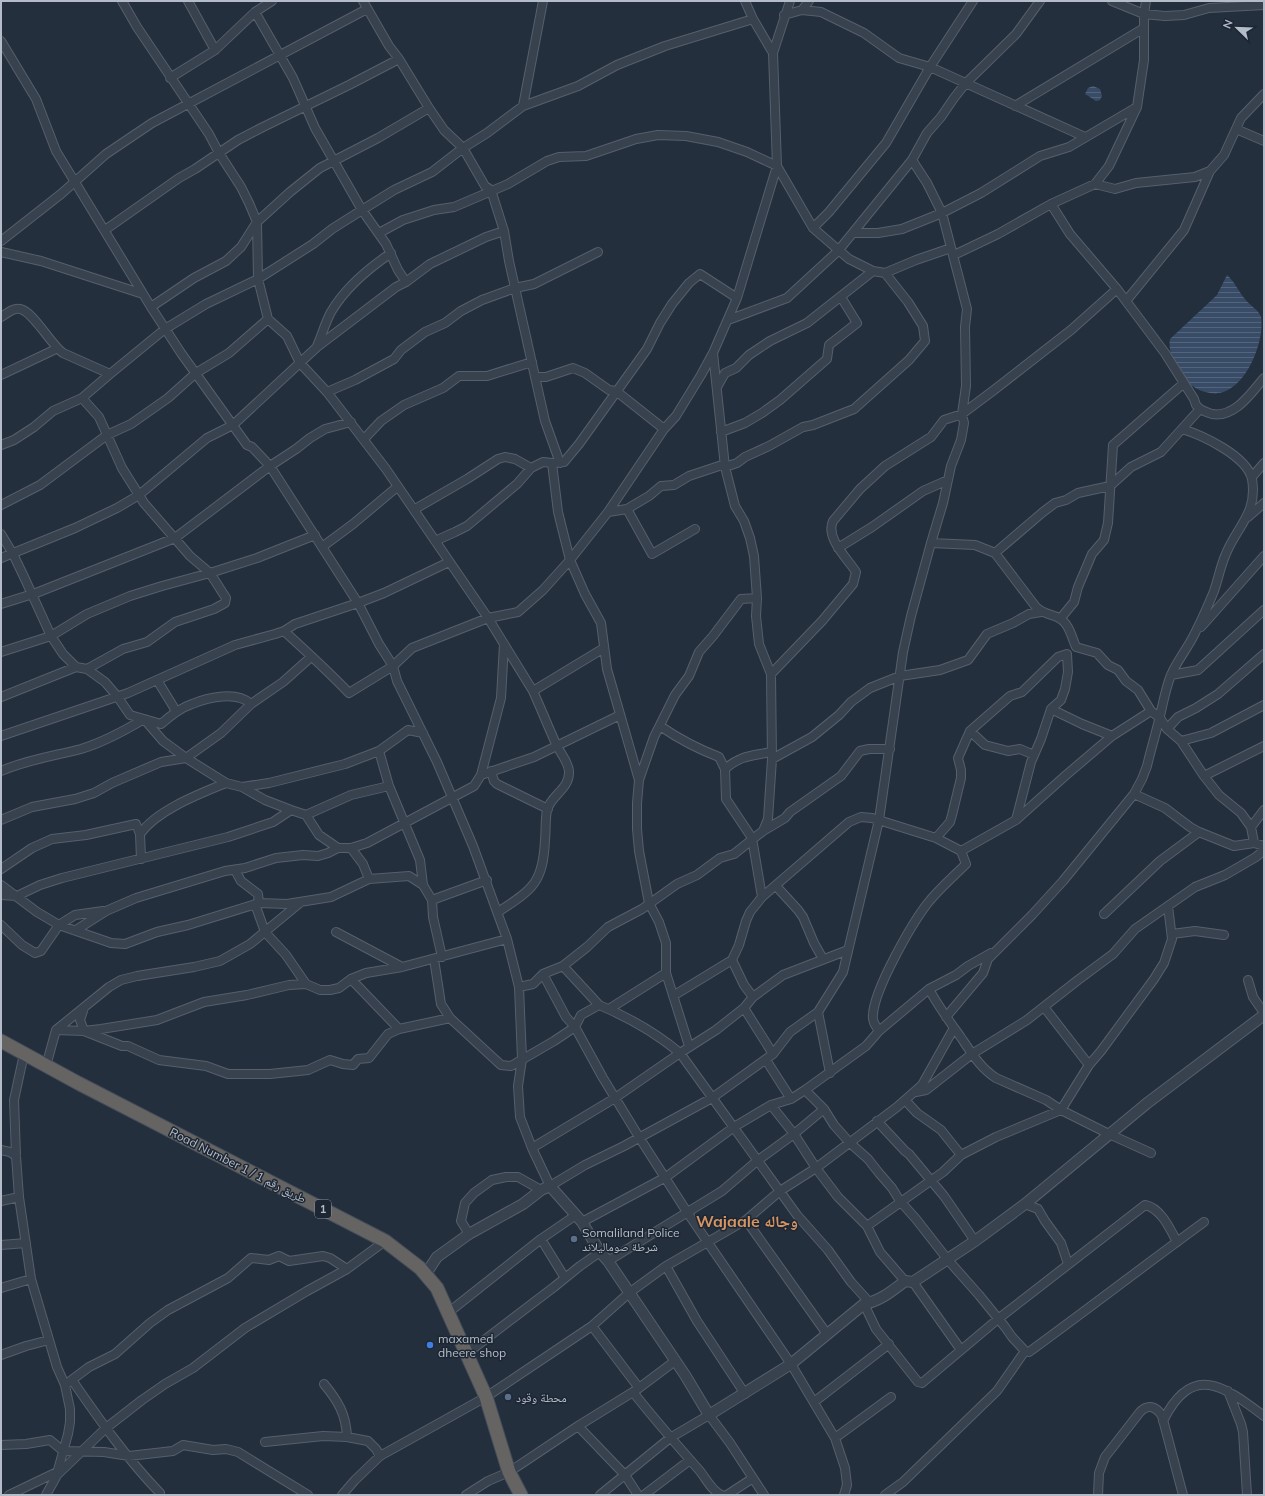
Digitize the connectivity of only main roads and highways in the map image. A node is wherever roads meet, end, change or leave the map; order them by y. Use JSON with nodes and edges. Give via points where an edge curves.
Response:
{"nodes":[{"id":1,"x":1,"y":1041,"type":"edge"},
{"id":2,"x":521,"y":1495,"type":"edge"}],
"edges":[{"from":1,"to":2,"type":"highway","name":"Road Number 1 / طريق رقم 1","number":"1","via":[[385,1241],[420,1268],[437,1288],[449,1312],[486,1397],[509,1472]]}]}
